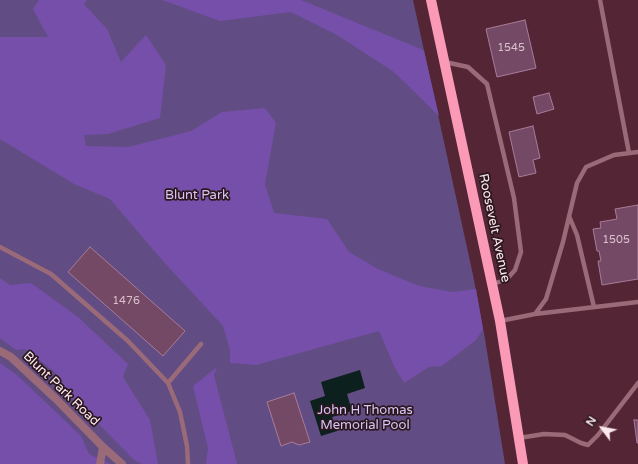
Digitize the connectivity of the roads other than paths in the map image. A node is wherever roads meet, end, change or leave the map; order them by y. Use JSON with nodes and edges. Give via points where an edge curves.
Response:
{"nodes":[{"id":1,"x":431,"y":0,"type":"edge"},
{"id":2,"x":600,"y":0,"type":"edge"},
{"id":3,"x":445,"y":62,"type":"junction"},
{"id":4,"x":638,"y":152,"type":"edge"},
{"id":5,"x":629,"y":153,"type":"junction"},
{"id":6,"x":569,"y":215,"type":"junction"},
{"id":7,"x":0,"y":247,"type":"edge"},
{"id":8,"x":493,"y":284,"type":"junction"},
{"id":9,"x":638,"y":302,"type":"edge"},
{"id":10,"x":594,"y":307,"type":"junction"},
{"id":11,"x":535,"y":314,"type":"junction"},
{"id":12,"x":500,"y":321,"type":"junction"},
{"id":13,"x":201,"y":344,"type":"dead end"},
{"id":14,"x":0,"y":351,"type":"edge"},
{"id":15,"x":168,"y":383,"type":"junction"},
{"id":16,"x":638,"y":383,"type":"edge"},
{"id":17,"x":519,"y":438,"type":"junction"},
{"id":18,"x":103,"y":447,"type":"junction"},
{"id":19,"x":100,"y":464,"type":"edge"},
{"id":20,"x":122,"y":464,"type":"edge"},
{"id":21,"x":188,"y":464,"type":"edge"},
{"id":22,"x":523,"y":464,"type":"edge"}],
"edges":[{"from":1,"to":3,"type":"main road","name":"Roosevelt Avenue"},
{"from":2,"to":5,"type":"lane"},
{"from":3,"to":8,"type":"main road","name":"Roosevelt Avenue"},
{"from":3,"to":8,"type":"lane","via":[[468,67],[487,84],[514,198],[521,252],[515,270],[507,279]]},
{"from":4,"to":5,"type":"lane"},
{"from":5,"to":6,"type":"lane","via":[[614,155],[586,167],[577,183]]},
{"from":6,"to":10,"type":"lane","via":[[577,235]]},
{"from":6,"to":11,"type":"lane","via":[[546,299]]},
{"from":7,"to":15,"type":"lane","via":[[51,274],[128,341]]},
{"from":8,"to":12,"type":"main road","name":"Roosevelt Avenue"},
{"from":9,"to":10,"type":"lane"},
{"from":10,"to":11,"type":"lane"},
{"from":11,"to":12,"type":"lane"},
{"from":12,"to":17,"type":"main road","name":"Roosevelt Avenue"},
{"from":13,"to":15,"type":"lane"},
{"from":14,"to":18,"type":"street","name":"Blunt Park Road","via":[[11,357]]},
{"from":15,"to":21,"type":"lane","via":[[180,412],[188,446]]},
{"from":16,"to":17,"type":"lane","via":[[598,435],[588,444],[564,435],[544,434]]},
{"from":17,"to":22,"type":"main road","name":"Roosevelt Avenue"},
{"from":18,"to":19,"type":"street"},
{"from":18,"to":20,"type":"street","name":"Blunt Park Road"}]}
